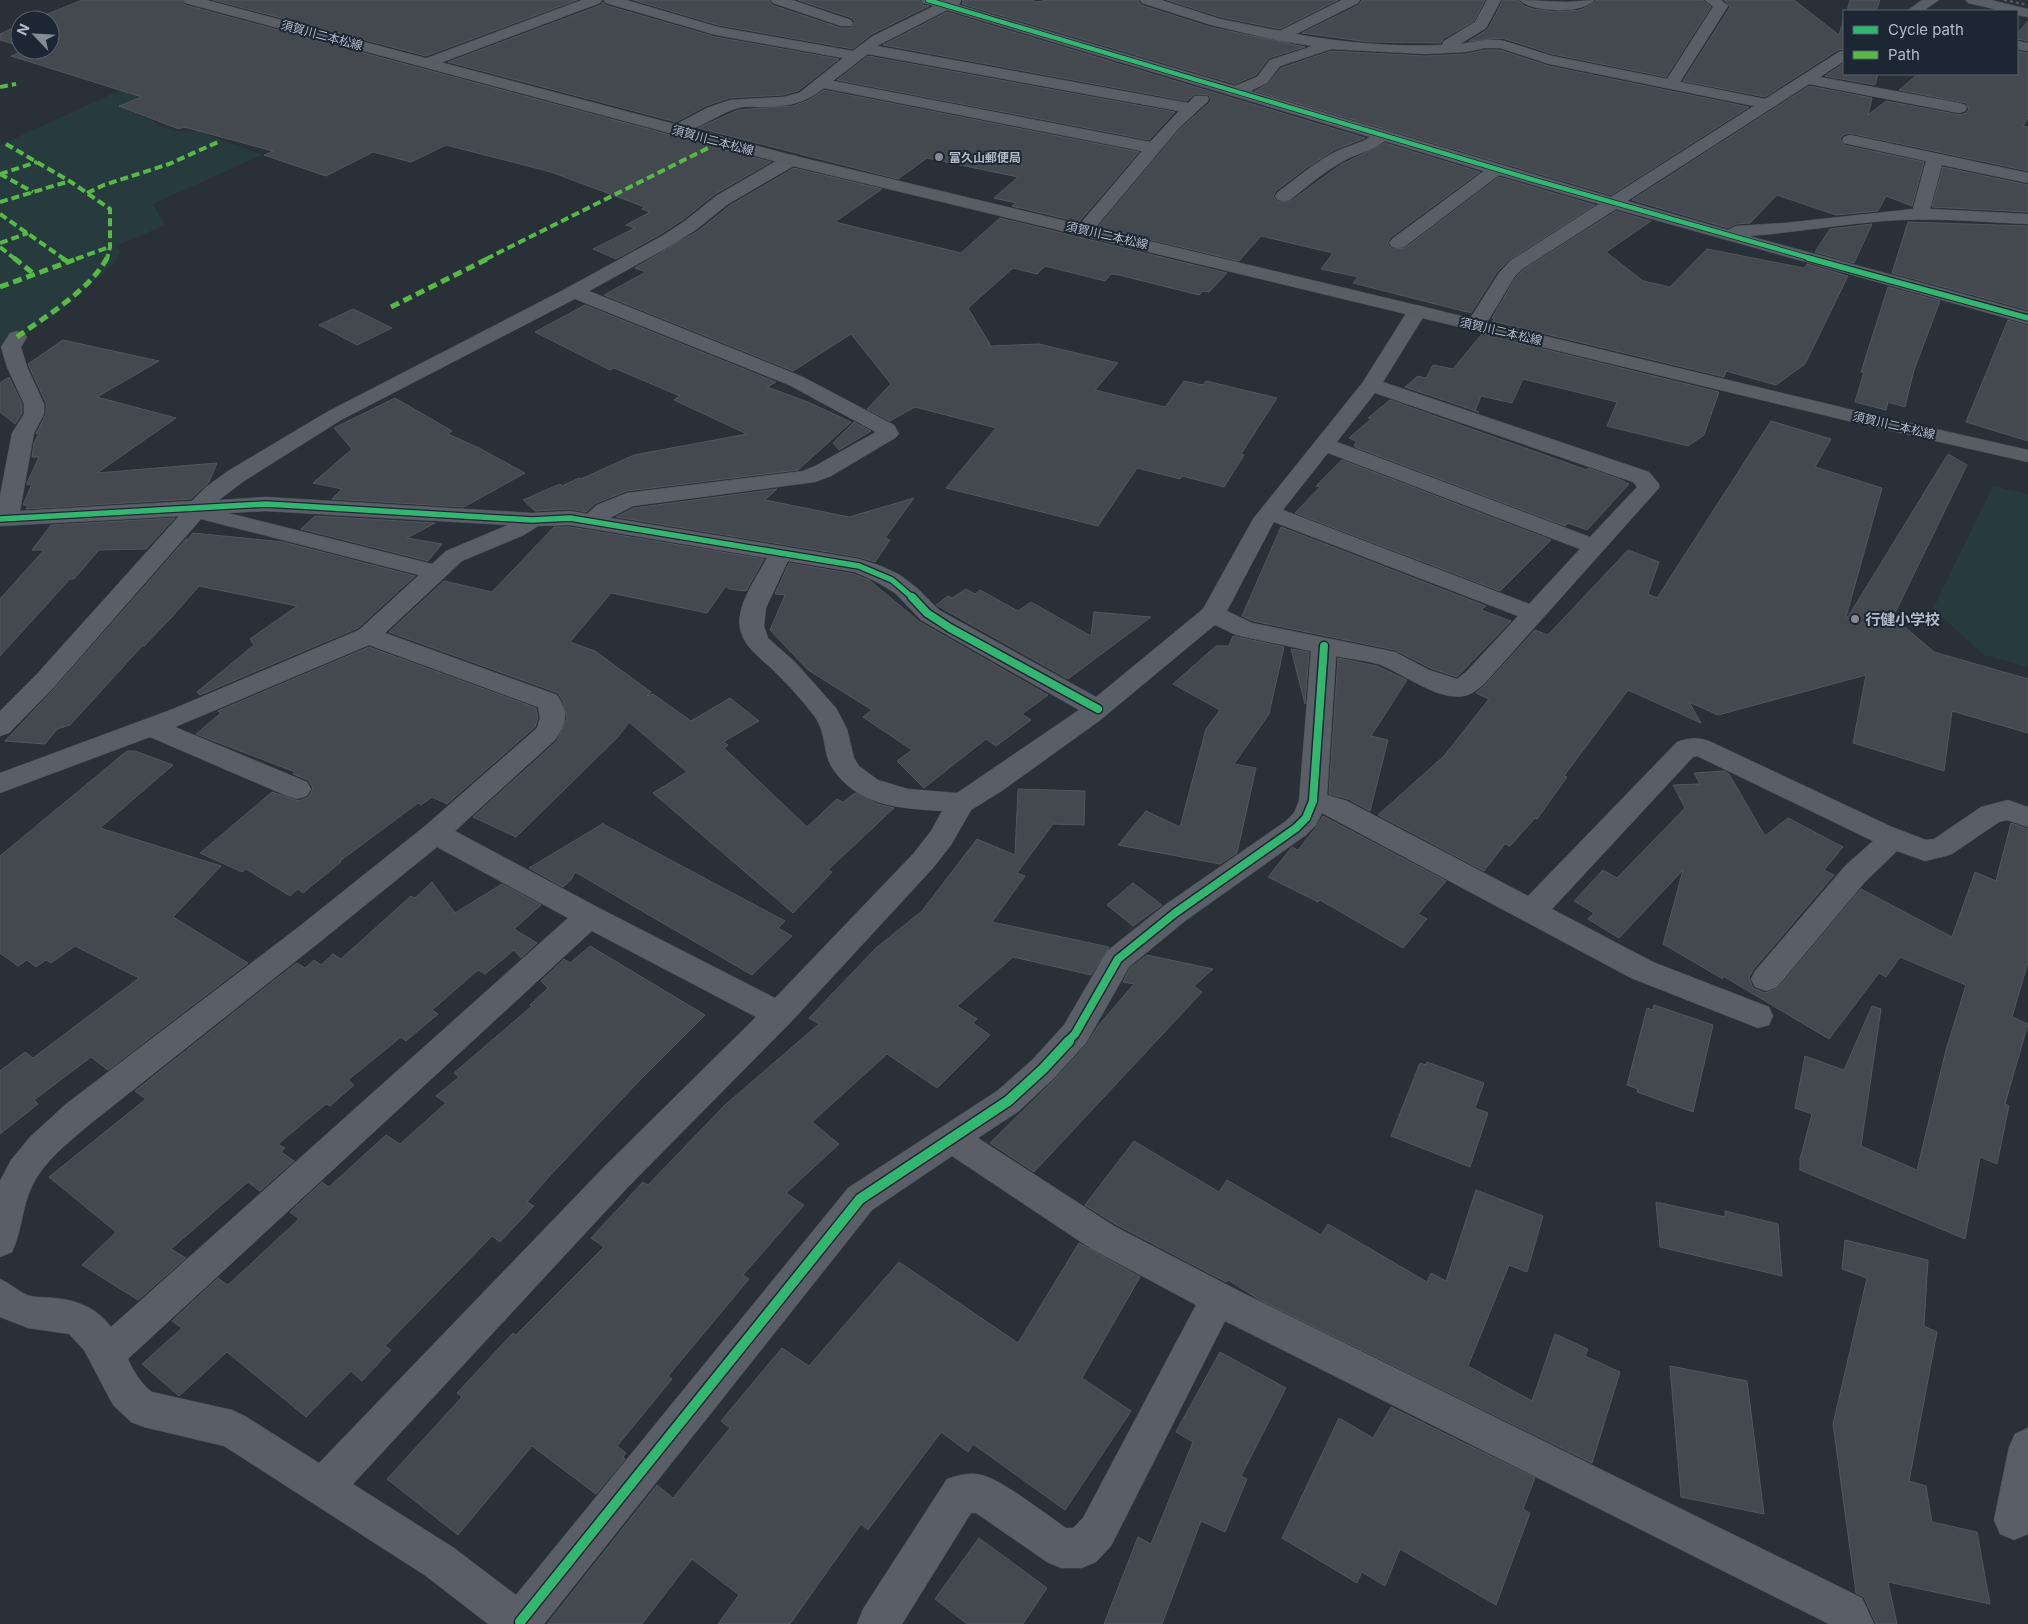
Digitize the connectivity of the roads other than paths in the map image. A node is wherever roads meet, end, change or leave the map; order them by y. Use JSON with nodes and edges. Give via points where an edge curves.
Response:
{"nodes":[{"id":1,"x":190,"y":0,"type":"edge"},
{"id":2,"x":595,"y":0,"type":"edge"},
{"id":3,"x":611,"y":0,"type":"edge"},
{"id":4,"x":778,"y":0,"type":"edge"},
{"id":5,"x":928,"y":0,"type":"edge"},
{"id":6,"x":1147,"y":0,"type":"edge"},
{"id":7,"x":1353,"y":0,"type":"edge"},
{"id":8,"x":1494,"y":0,"type":"edge"},
{"id":9,"x":1527,"y":0,"type":"edge"},
{"id":10,"x":1587,"y":0,"type":"edge"},
{"id":11,"x":1712,"y":0,"type":"edge"},
{"id":12,"x":1932,"y":0,"type":"edge"},
{"id":13,"x":1973,"y":0,"type":"edge"},
{"id":14,"x":951,"y":3,"type":"edge"},
{"id":15,"x":1916,"y":10,"type":"edge"},
{"id":16,"x":2015,"y":10,"type":"edge"},
{"id":17,"x":846,"y":23,"type":"dead end"},
{"id":18,"x":1280,"y":37,"type":"junction"},
{"id":19,"x":1328,"y":45,"type":"junction"},
{"id":20,"x":1445,"y":49,"type":"junction"},
{"id":21,"x":861,"y":53,"type":"junction"},
{"id":22,"x":1843,"y":56,"type":"edge"},
{"id":23,"x":427,"y":63,"type":"junction"},
{"id":24,"x":1806,"y":79,"type":"junction"},
{"id":25,"x":820,"y":83,"type":"junction"},
{"id":26,"x":1671,"y":84,"type":"junction"},
{"id":27,"x":1229,"y":90,"type":"junction"},
{"id":28,"x":1767,"y":104,"type":"junction"},
{"id":29,"x":1189,"y":108,"type":"junction"},
{"id":30,"x":1959,"y":108,"type":"dead end"},
{"id":31,"x":678,"y":130,"type":"junction"},
{"id":32,"x":1385,"y":134,"type":"junction"},
{"id":33,"x":1850,"y":140,"type":"dead end"},
{"id":34,"x":1153,"y":148,"type":"junction"},
{"id":35,"x":1935,"y":158,"type":"junction"},
{"id":36,"x":791,"y":160,"type":"junction"},
{"id":37,"x":1497,"y":169,"type":"junction"},
{"id":38,"x":2028,"y":178,"type":"edge"},
{"id":39,"x":1284,"y":196,"type":"dead end"},
{"id":40,"x":1616,"y":203,"type":"junction"},
{"id":41,"x":1920,"y":215,"type":"junction"},
{"id":42,"x":2028,"y":219,"type":"edge"},
{"id":43,"x":1084,"y":230,"type":"junction"},
{"id":44,"x":1724,"y":234,"type":"junction"},
{"id":45,"x":1398,"y":243,"type":"dead end"},
{"id":46,"x":574,"y":292,"type":"junction"},
{"id":47,"x":1417,"y":311,"type":"junction"},
{"id":48,"x":2028,"y":318,"type":"edge"},
{"id":49,"x":1476,"y":325,"type":"junction"},
{"id":50,"x":17,"y":337,"type":"dead end"},
{"id":51,"x":1371,"y":385,"type":"junction"},
{"id":52,"x":1324,"y":444,"type":"junction"},
{"id":53,"x":2028,"y":456,"type":"edge"},
{"id":54,"x":196,"y":510,"type":"junction"},
{"id":55,"x":1269,"y":512,"type":"junction"},
{"id":56,"x":3,"y":518,"type":"edge"},
{"id":57,"x":532,"y":520,"type":"junction"},
{"id":58,"x":593,"y":521,"type":"junction"},
{"id":59,"x":1594,"y":547,"type":"junction"},
{"id":60,"x":780,"y":554,"type":"junction"},
{"id":61,"x":435,"y":572,"type":"junction"},
{"id":62,"x":1213,"y":614,"type":"junction"},
{"id":63,"x":1534,"y":614,"type":"junction"},
{"id":64,"x":368,"y":636,"type":"junction"},
{"id":65,"x":1324,"y":646,"type":"junction"},
{"id":66,"x":9,"y":707,"type":"edge"},
{"id":67,"x":1098,"y":709,"type":"junction"},
{"id":68,"x":151,"y":726,"type":"junction"},
{"id":69,"x":0,"y":727,"type":"edge"},
{"id":70,"x":0,"y":782,"type":"edge"},
{"id":71,"x":297,"y":789,"type":"dead end"},
{"id":72,"x":1313,"y":801,"type":"junction"},
{"id":73,"x":961,"y":803,"type":"junction"},
{"id":74,"x":2028,"y":817,"type":"edge"},
{"id":75,"x":435,"y":833,"type":"junction"},
{"id":76,"x":1893,"y":839,"type":"junction"},
{"id":77,"x":1532,"y":912,"type":"junction"},
{"id":78,"x":589,"y":916,"type":"junction"},
{"id":79,"x":1766,"y":979,"type":"dead end"},
{"id":80,"x":778,"y":1014,"type":"junction"},
{"id":81,"x":1758,"y":1016,"type":"dead end"},
{"id":82,"x":952,"y":1138,"type":"junction"},
{"id":83,"x":0,"y":1240,"type":"edge"},
{"id":84,"x":0,"y":1296,"type":"edge"},
{"id":85,"x":1218,"y":1298,"type":"junction"},
{"id":86,"x":107,"y":1354,"type":"junction"},
{"id":87,"x":2028,"y":1447,"type":"edge"},
{"id":88,"x":323,"y":1487,"type":"junction"},
{"id":89,"x":2014,"y":1520,"type":"dead end"},
{"id":90,"x":520,"y":1623,"type":"edge"},
{"id":91,"x":878,"y":1624,"type":"edge"},
{"id":92,"x":1853,"y":1624,"type":"edge"}],
"edges":[{"from":1,"to":23,"type":"main road","name":"須賀川二本松線"},
{"from":2,"to":23,"type":"street"},
{"from":3,"to":21,"type":"street","via":[[716,31]]},
{"from":4,"to":17,"type":"street"},
{"from":5,"to":14,"type":"street"},
{"from":6,"to":18,"type":"street","via":[[1216,22]]},
{"from":7,"to":18,"type":"street"},
{"from":8,"to":20,"type":"street","via":[[1481,25]]},
{"from":9,"to":10,"type":"street","via":[[1569,6],[1583,4]]},
{"from":11,"to":26,"type":"street","via":[[1721,6]]},
{"from":12,"to":15,"type":"street"},
{"from":13,"to":16,"type":"street"},
{"from":14,"to":21,"type":"street","via":[[884,36]]},
{"from":14,"to":27,"type":"street"},
{"from":18,"to":19,"type":"street"},
{"from":19,"to":20,"type":"street"},
{"from":19,"to":27,"type":"street","via":[[1275,64],[1262,80]]},
{"from":20,"to":26,"type":"street","via":[[1501,44],[1549,60]]},
{"from":21,"to":25,"type":"street"},
{"from":21,"to":29,"type":"street"},
{"from":22,"to":24,"type":"street"},
{"from":23,"to":31,"type":"main road","name":"須賀川二本松線"},
{"from":24,"to":28,"type":"street"},
{"from":24,"to":30,"type":"street"},
{"from":25,"to":31,"type":"street","via":[[809,94],[799,98],[736,104],[713,111]]},
{"from":25,"to":34,"type":"street"},
{"from":26,"to":28,"type":"street"},
{"from":27,"to":29,"type":"street","via":[[1203,98]]},
{"from":27,"to":32,"type":"street"},
{"from":28,"to":40,"type":"street"},
{"from":29,"to":34,"type":"street"},
{"from":31,"to":36,"type":"main road","name":"須賀川二本松線"},
{"from":32,"to":37,"type":"street"},
{"from":32,"to":39,"type":"street","via":[[1366,147],[1320,167]]},
{"from":33,"to":35,"type":"street"},
{"from":34,"to":43,"type":"street"},
{"from":35,"to":38,"type":"street"},
{"from":35,"to":41,"type":"street"},
{"from":36,"to":43,"type":"main road","name":"須賀川二本松線"},
{"from":36,"to":46,"type":"street","via":[[722,200],[681,232]]},
{"from":37,"to":40,"type":"street"},
{"from":37,"to":45,"type":"street"},
{"from":40,"to":44,"type":"street"},
{"from":40,"to":49,"type":"street","via":[[1516,265]]},
{"from":41,"to":42,"type":"street"},
{"from":41,"to":44,"type":"street","via":[[1875,216]]},
{"from":43,"to":47,"type":"main road","name":"須賀川二本松線"},
{"from":44,"to":48,"type":"street"},
{"from":46,"to":54,"type":"street","via":[[334,416],[236,476]]},
{"from":46,"to":58,"type":"street","via":[[796,381],[888,429],[888,434],[823,472],[807,477],[627,500],[605,510]]},
{"from":47,"to":49,"type":"main road","name":"須賀川二本松線"},
{"from":47,"to":51,"type":"street"},
{"from":49,"to":53,"type":"main road","name":"須賀川二本松線"},
{"from":50,"to":56,"type":"street","via":[[12,347],[17,367],[34,404],[34,414],[23,433]]},
{"from":51,"to":52,"type":"street"},
{"from":51,"to":59,"type":"street","via":[[1641,478],[1648,488]]},
{"from":52,"to":55,"type":"street"},
{"from":52,"to":59,"type":"street"},
{"from":54,"to":56,"type":"street"},
{"from":54,"to":57,"type":"street","via":[[266,504]]},
{"from":54,"to":61,"type":"street"},
{"from":54,"to":66,"type":"street","via":[[153,560]]},
{"from":55,"to":62,"type":"street"},
{"from":55,"to":63,"type":"street"},
{"from":57,"to":58,"type":"street","via":[[570,518]]},
{"from":57,"to":61,"type":"street","via":[[454,556]]},
{"from":58,"to":60,"type":"street"},
{"from":59,"to":63,"type":"street"},
{"from":60,"to":67,"type":"street","via":[[859,566],[881,573],[900,585],[921,609]]},
{"from":60,"to":73,"type":"street","via":[[759,596],[752,626],[757,641],[827,714],[841,759],[850,773],[868,787],[890,795]]},
{"from":61,"to":64,"type":"street"},
{"from":62,"to":65,"type":"street","via":[[1245,629]]},
{"from":62,"to":67,"type":"street"},
{"from":63,"to":65,"type":"street","via":[[1462,688],[1438,683],[1386,658]]},
{"from":64,"to":68,"type":"street"},
{"from":64,"to":75,"type":"street","via":[[548,701],[552,706],[552,725],[546,734]]},
{"from":65,"to":72,"type":"street"},
{"from":66,"to":69,"type":"street"},
{"from":67,"to":73,"type":"street"},
{"from":68,"to":70,"type":"street"},
{"from":68,"to":71,"type":"street"},
{"from":72,"to":77,"type":"street","via":[[1337,808]]},
{"from":72,"to":82,"type":"street","via":[[1306,818],[1296,828],[1175,913],[1123,954],[1075,1034],[1043,1069],[1008,1101]]},
{"from":73,"to":80,"type":"street","via":[[924,861]]},
{"from":74,"to":76,"type":"street","via":[[2008,810],[1991,814],[1942,847],[1925,851]]},
{"from":75,"to":78,"type":"street"},
{"from":75,"to":83,"type":"street","via":[[46,1142],[22,1170]]},
{"from":76,"to":77,"type":"street","via":[[1700,747],[1686,748]]},
{"from":76,"to":79,"type":"street","via":[[1855,874]]},
{"from":77,"to":81,"type":"street","via":[[1642,970]]},
{"from":78,"to":80,"type":"street"},
{"from":78,"to":86,"type":"street"},
{"from":80,"to":88,"type":"street","via":[[617,1176]]},
{"from":82,"to":85,"type":"street","via":[[1102,1237]]},
{"from":82,"to":90,"type":"street","via":[[860,1199]]},
{"from":84,"to":86,"type":"street","via":[[20,1310],[79,1320],[89,1328]]},
{"from":85,"to":91,"type":"street","via":[[1097,1532],[1082,1548],[1061,1548],[982,1494],[961,1493]]},
{"from":85,"to":92,"type":"street","via":[[1848,1612]]},
{"from":86,"to":88,"type":"street","via":[[132,1403],[144,1409],[232,1429]]},
{"from":87,"to":89,"type":"street"},
{"from":88,"to":90,"type":"street","via":[[440,1562]]}]}
